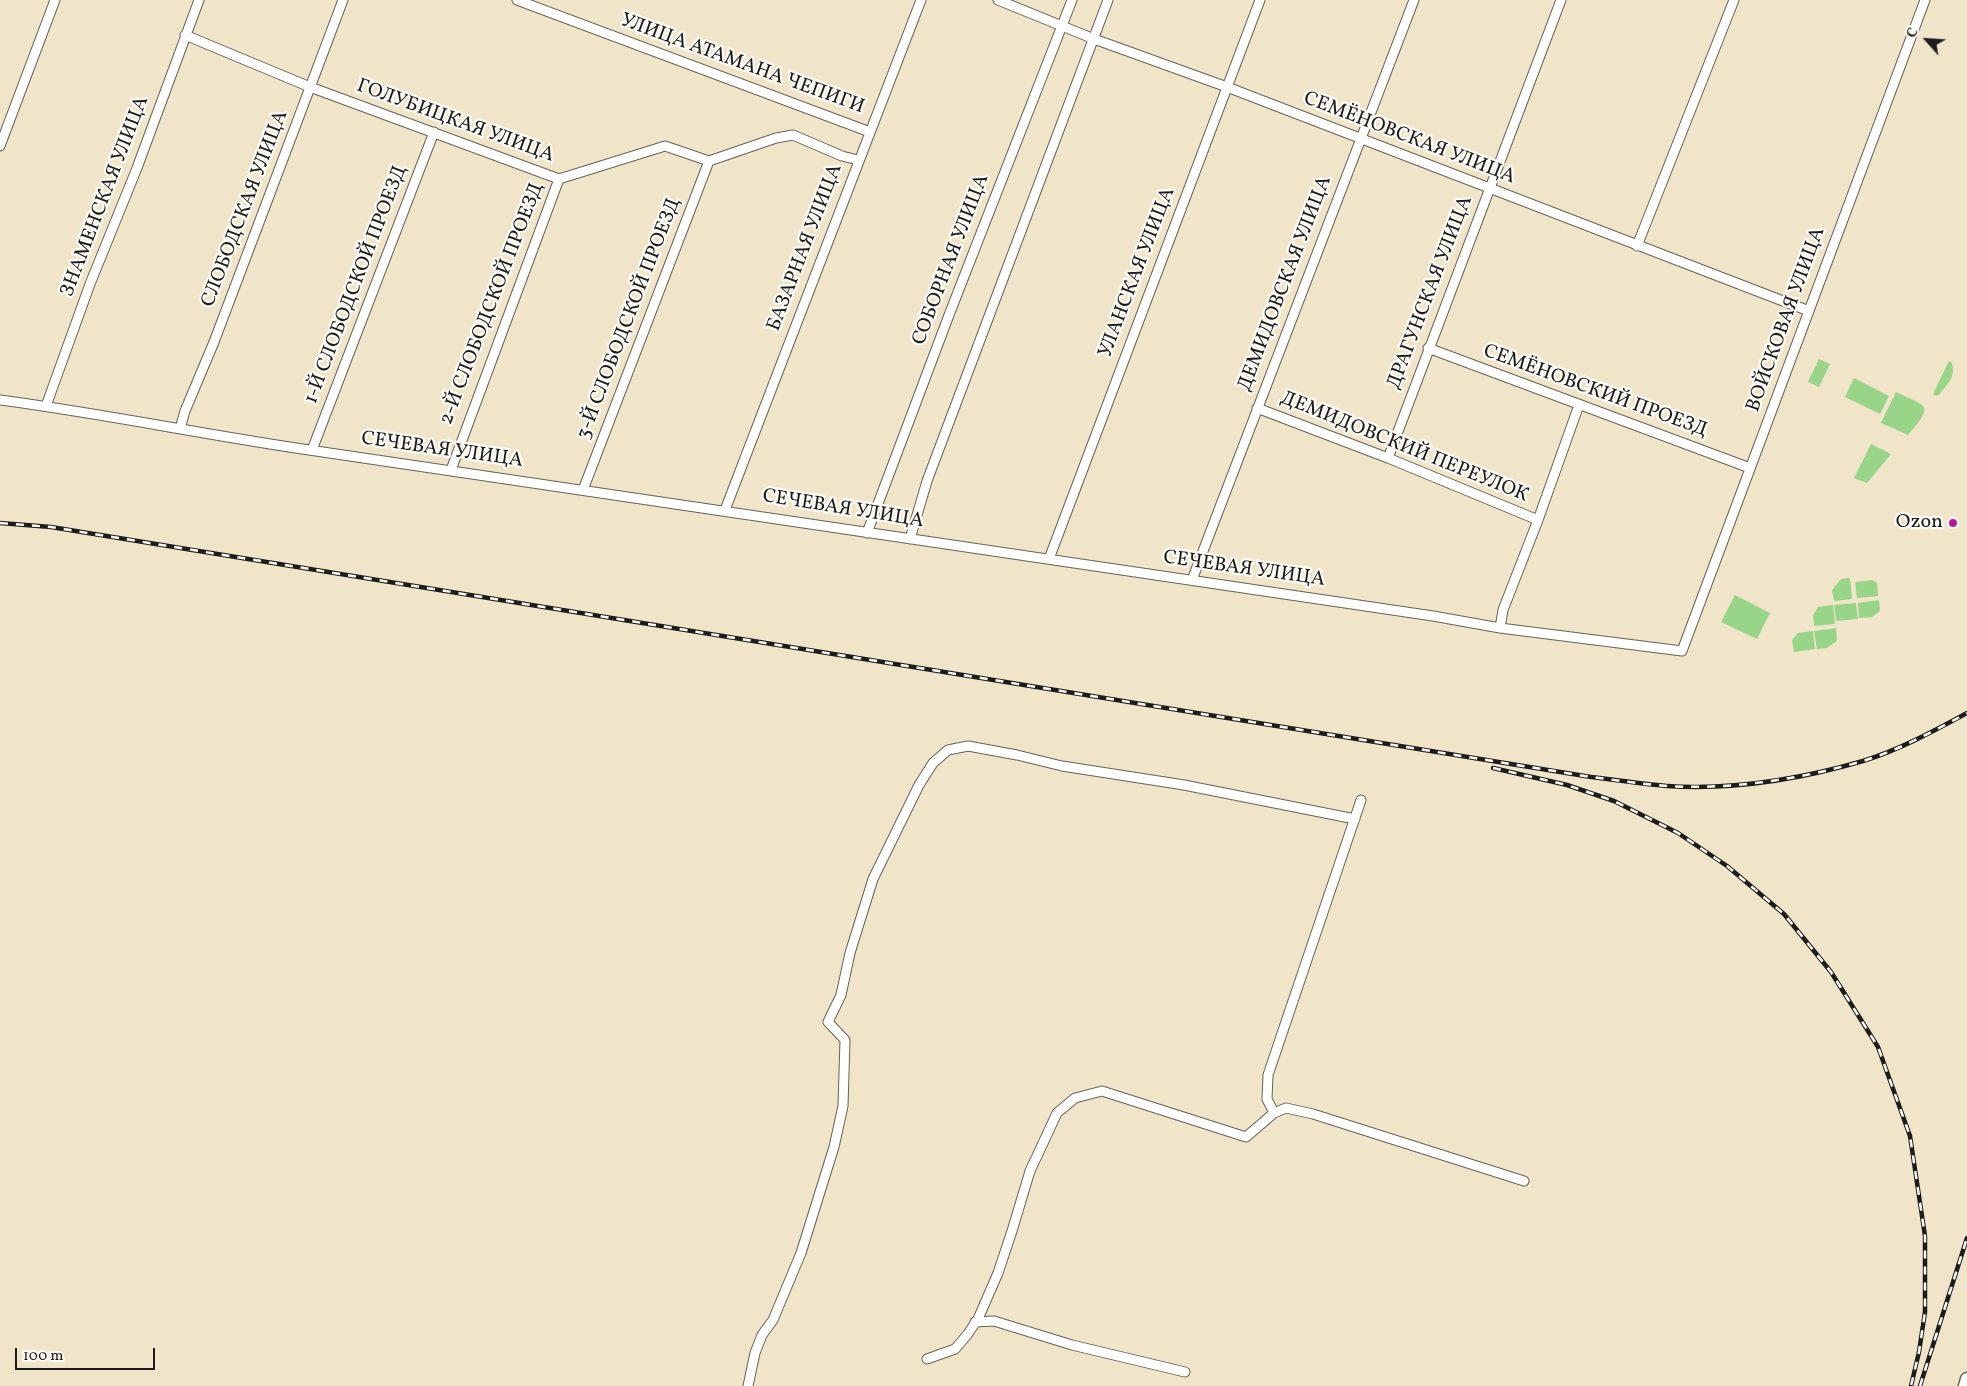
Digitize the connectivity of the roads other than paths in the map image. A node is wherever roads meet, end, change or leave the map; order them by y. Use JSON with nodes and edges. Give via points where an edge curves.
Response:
{"nodes":[{"id":1,"x":55,"y":0,"type":"edge"},
{"id":2,"x":199,"y":0,"type":"edge"},
{"id":3,"x":343,"y":0,"type":"edge"},
{"id":4,"x":517,"y":0,"type":"edge"},
{"id":5,"x":921,"y":0,"type":"edge"},
{"id":6,"x":998,"y":0,"type":"edge"},
{"id":7,"x":1072,"y":0,"type":"edge"},
{"id":8,"x":1108,"y":0,"type":"edge"},
{"id":9,"x":1260,"y":0,"type":"edge"},
{"id":10,"x":1414,"y":0,"type":"edge"},
{"id":11,"x":1561,"y":0,"type":"edge"},
{"id":12,"x":1734,"y":0,"type":"edge"},
{"id":13,"x":1925,"y":0,"type":"edge"},
{"id":14,"x":1063,"y":26,"type":"junction"},
{"id":15,"x":185,"y":35,"type":"junction"},
{"id":16,"x":1094,"y":38,"type":"junction"},
{"id":17,"x":310,"y":87,"type":"junction"},
{"id":18,"x":1227,"y":87,"type":"junction"},
{"id":19,"x":434,"y":132,"type":"junction"},
{"id":20,"x":870,"y":132,"type":"junction"},
{"id":21,"x":1360,"y":140,"type":"junction"},
{"id":22,"x":0,"y":146,"type":"edge"},
{"id":23,"x":858,"y":160,"type":"junction"},
{"id":24,"x":709,"y":161,"type":"junction"},
{"id":25,"x":559,"y":179,"type":"junction"},
{"id":26,"x":1489,"y":189,"type":"junction"},
{"id":27,"x":1637,"y":246,"type":"junction"},
{"id":28,"x":1809,"y":310,"type":"junction"},
{"id":29,"x":1428,"y":348,"type":"junction"},
{"id":30,"x":0,"y":400,"type":"edge"},
{"id":31,"x":1579,"y":405,"type":"junction"},
{"id":32,"x":46,"y":406,"type":"junction"},
{"id":33,"x":1257,"y":408,"type":"junction"},
{"id":34,"x":180,"y":429,"type":"junction"},
{"id":35,"x":312,"y":450,"type":"junction"},
{"id":36,"x":1388,"y":458,"type":"junction"},
{"id":37,"x":1750,"y":468,"type":"junction"},
{"id":38,"x":451,"y":470,"type":"junction"},
{"id":39,"x":583,"y":490,"type":"junction"},
{"id":40,"x":725,"y":510,"type":"junction"},
{"id":41,"x":1538,"y":520,"type":"junction"},
{"id":42,"x":867,"y":533,"type":"junction"},
{"id":43,"x":910,"y":538,"type":"junction"},
{"id":44,"x":1049,"y":559,"type":"junction"},
{"id":45,"x":1192,"y":580,"type":"junction"},
{"id":46,"x":1500,"y":628,"type":"junction"},
{"id":47,"x":1682,"y":651,"type":"joint"},
{"id":48,"x":1361,"y":800,"type":"dead end"},
{"id":49,"x":1355,"y":819,"type":"junction"},
{"id":50,"x":1274,"y":1113,"type":"junction"},
{"id":51,"x":1524,"y":1181,"type":"dead end"},
{"id":52,"x":975,"y":1322,"type":"junction"},
{"id":53,"x":926,"y":1359,"type":"dead end"},
{"id":54,"x":1185,"y":1372,"type":"dead end"},
{"id":55,"x":1967,"y":1379,"type":"edge"},
{"id":56,"x":748,"y":1386,"type":"edge"},
{"id":57,"x":1965,"y":1386,"type":"edge"}],
"edges":[{"from":1,"to":22,"type":"street"},
{"from":2,"to":15,"type":"street","name":"ЗНАМЕНСКАЯ УЛИЦА"},
{"from":3,"to":17,"type":"street","name":"СЛОБОДСКАЯ УЛИЦА"},
{"from":4,"to":20,"type":"street","name":"УЛИЦА АТАМАНА ЧЕПИГИ"},
{"from":5,"to":20,"type":"street","name":"БАЗАРНАЯ УЛИЦА"},
{"from":6,"to":14,"type":"street","name":"СЕМЁНОВСКАЯ УЛИЦА"},
{"from":7,"to":14,"type":"street","name":"СОБОРНАЯ УЛИЦА"},
{"from":8,"to":16,"type":"street"},
{"from":9,"to":18,"type":"street","name":"УЛАНСКАЯ УЛИЦА"},
{"from":10,"to":21,"type":"street","name":"ДЕМИДОВСКАЯ УЛИЦА"},
{"from":11,"to":26,"type":"street","name":"ДРАГУНСКАЯ УЛИЦА"},
{"from":12,"to":27,"type":"street"},
{"from":13,"to":28,"type":"street","name":"ВОЙСКОВАЯ УЛИЦА"},
{"from":14,"to":16,"type":"street","name":"СЕМЁНОВСКАЯ УЛИЦА"},
{"from":14,"to":42,"type":"street","name":"СОБОРНАЯ УЛИЦА"},
{"from":15,"to":17,"type":"street","name":"ГОЛУБИЦКАЯ УЛИЦА"},
{"from":15,"to":32,"type":"street","name":"ЗНАМЕНСКАЯ УЛИЦА","via":[[138,168],[90,284]]},
{"from":16,"to":18,"type":"street","name":"СЕМЁНОВСКАЯ УЛИЦА"},
{"from":16,"to":43,"type":"street","via":[[927,481]]},
{"from":17,"to":19,"type":"street","name":"ГОЛУБИЦКАЯ УЛИЦА"},
{"from":17,"to":34,"type":"street","name":"СЛОБОДСКАЯ УЛИЦА"},
{"from":18,"to":21,"type":"street","name":"СЕМЁНОВСКАЯ УЛИЦА"},
{"from":18,"to":44,"type":"street","name":"УЛАНСКАЯ УЛИЦА"},
{"from":19,"to":25,"type":"street","name":"ГОЛУБИЦКАЯ УЛИЦА"},
{"from":19,"to":35,"type":"street","name":"1-Й СЛОБОДСКОЙ ПРОЕЗД"},
{"from":20,"to":23,"type":"street","name":"БАЗАРНАЯ УЛИЦА"},
{"from":21,"to":26,"type":"street","name":"СЕМЁНОВСКАЯ УЛИЦА"},
{"from":21,"to":33,"type":"street","name":"ДЕМИДОВСКАЯ УЛИЦА"},
{"from":23,"to":24,"type":"street","via":[[793,135]]},
{"from":23,"to":40,"type":"street","name":"БАЗАРНАЯ УЛИЦА"},
{"from":24,"to":25,"type":"street","name":"ГОЛУБИЦКАЯ УЛИЦА","via":[[665,146]]},
{"from":24,"to":39,"type":"street","name":"3-Й СЛОБОДСКОЙ ПРОЕЗД"},
{"from":25,"to":38,"type":"street","name":"2-Й СЛОБОДСКОЙ ПРОЕЗД"},
{"from":26,"to":27,"type":"street","name":"СЕМЁНОВСКАЯ УЛИЦА"},
{"from":26,"to":29,"type":"street","name":"ДРАГУНСКАЯ УЛИЦА"},
{"from":27,"to":28,"type":"street","name":"СЕМЁНОВСКАЯ УЛИЦА"},
{"from":28,"to":37,"type":"street","name":"ВОЙСКОВАЯ УЛИЦА"},
{"from":29,"to":31,"type":"street","name":"СЕМЁНОВСКИЙ ПРОЕЗД"},
{"from":29,"to":36,"type":"street","name":"ДРАГУНСКАЯ УЛИЦА"},
{"from":30,"to":32,"type":"street","name":"СЕЧЕВАЯ УЛИЦА"},
{"from":31,"to":37,"type":"street","name":"СЕМЁНОВСКИЙ ПРОЕЗД"},
{"from":31,"to":41,"type":"street"},
{"from":32,"to":34,"type":"street","name":"СЕЧЕВАЯ УЛИЦА"},
{"from":33,"to":36,"type":"street","name":"ДЕМИДОВСКИЙ ПЕРЕУЛОК"},
{"from":33,"to":45,"type":"street","name":"ДЕМИДОВСКАЯ УЛИЦА"},
{"from":34,"to":35,"type":"street","name":"СЕЧЕВАЯ УЛИЦА"},
{"from":35,"to":38,"type":"street","name":"СЕЧЕВАЯ УЛИЦА"},
{"from":36,"to":41,"type":"street","name":"ДЕМИДОВСКИЙ ПЕРЕУЛОК"},
{"from":37,"to":47,"type":"street","name":"ВОЙСКОВАЯ УЛИЦА"},
{"from":38,"to":39,"type":"street","name":"СЕЧЕВАЯ УЛИЦА"},
{"from":39,"to":40,"type":"street","name":"СЕЧЕВАЯ УЛИЦА"},
{"from":40,"to":42,"type":"street","name":"СЕЧЕВАЯ УЛИЦА"},
{"from":41,"to":46,"type":"street","via":[[1503,610]]},
{"from":42,"to":43,"type":"street","name":"СЕЧЕВАЯ УЛИЦА"},
{"from":43,"to":44,"type":"street","name":"СЕЧЕВАЯ УЛИЦА"},
{"from":44,"to":45,"type":"street","name":"СЕЧЕВАЯ УЛИЦА"},
{"from":45,"to":46,"type":"street","name":"СЕЧЕВАЯ УЛИЦА"},
{"from":46,"to":47,"type":"street","name":"СЕЧЕВАЯ УЛИЦА"},
{"from":48,"to":49,"type":"street"},
{"from":49,"to":50,"type":"street","via":[[1268,1075],[1266,1098]]},
{"from":49,"to":56,"type":"street","via":[[968,746],[948,750],[933,763],[872,879],[841,995],[828,1022],[845,1040],[843,1106],[834,1147],[801,1253],[773,1320],[762,1335]]},
{"from":50,"to":51,"type":"street","via":[[1286,1108],[1312,1114]]},
{"from":50,"to":52,"type":"street","via":[[1246,1137],[1102,1091],[1075,1098],[1057,1113],[1030,1171],[998,1273]]},
{"from":52,"to":53,"type":"street","via":[[955,1349]]},
{"from":52,"to":54,"type":"street","via":[[994,1321],[1072,1345]]},
{"from":55,"to":57,"type":"main road"}]}
